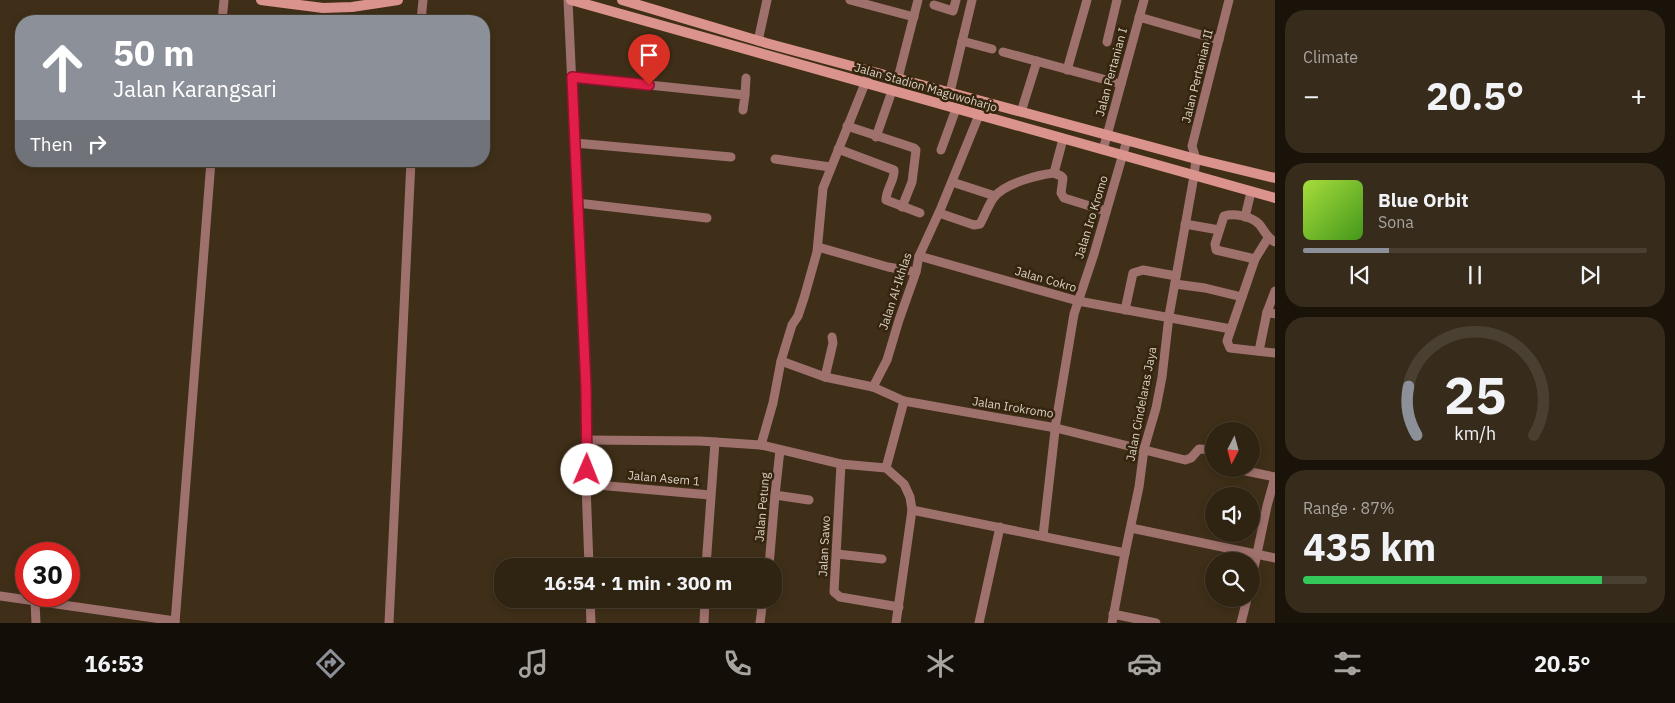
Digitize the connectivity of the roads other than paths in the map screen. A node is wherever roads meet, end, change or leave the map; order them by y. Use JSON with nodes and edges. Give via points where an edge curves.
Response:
{"nodes":[{"id":1,"x":224,"y":0,"type":"edge"},
{"id":2,"x":261,"y":0,"type":"edge"},
{"id":3,"x":398,"y":0,"type":"edge"},
{"id":4,"x":423,"y":0,"type":"edge"},
{"id":5,"x":569,"y":0,"type":"edge"},
{"id":6,"x":617,"y":0,"type":"edge"},
{"id":7,"x":622,"y":0,"type":"edge"},
{"id":8,"x":767,"y":0,"type":"edge"},
{"id":9,"x":850,"y":0,"type":"edge"},
{"id":10,"x":918,"y":0,"type":"edge"},
{"id":11,"x":956,"y":0,"type":"edge"},
{"id":12,"x":972,"y":0,"type":"edge"},
{"id":13,"x":1087,"y":0,"type":"edge"},
{"id":14,"x":1118,"y":0,"type":"edge"},
{"id":15,"x":1144,"y":0,"type":"edge"},
{"id":16,"x":1229,"y":0,"type":"edge"},
{"id":17,"x":934,"y":5,"type":"dead end"},
{"id":18,"x":614,"y":11,"type":"junction"},
{"id":19,"x":953,"y":11,"type":"junction"},
{"id":20,"x":968,"y":14,"type":"junction"},
{"id":21,"x":223,"y":15,"type":"edge"},
{"id":22,"x":422,"y":15,"type":"edge"},
{"id":23,"x":914,"y":16,"type":"junction"},
{"id":24,"x":1139,"y":17,"type":"junction"},
{"id":25,"x":1219,"y":40,"type":"junction"},
{"id":26,"x":758,"y":41,"type":"junction"},
{"id":27,"x":962,"y":41,"type":"junction"},
{"id":28,"x":1106,"y":42,"type":"dead end"},
{"id":29,"x":992,"y":49,"type":"dead end"},
{"id":30,"x":1003,"y":52,"type":"dead end"},
{"id":31,"x":1037,"y":62,"type":"junction"},
{"id":32,"x":1067,"y":70,"type":"junction"},
{"id":33,"x":870,"y":71,"type":"junction"},
{"id":34,"x":572,"y":77,"type":"junction"},
{"id":35,"x":746,"y":78,"type":"dead end"},
{"id":36,"x":898,"y":78,"type":"junction"},
{"id":37,"x":865,"y":83,"type":"junction"},
{"id":38,"x":1121,"y":84,"type":"junction"},
{"id":39,"x":892,"y":91,"type":"junction"},
{"id":40,"x":950,"y":92,"type":"junction"},
{"id":41,"x":745,"y":95,"type":"junction"},
{"id":42,"x":956,"y":109,"type":"junction"},
{"id":43,"x":743,"y":110,"type":"dead end"},
{"id":44,"x":1021,"y":112,"type":"junction"},
{"id":45,"x":979,"y":115,"type":"junction"},
{"id":46,"x":847,"y":126,"type":"junction"},
{"id":47,"x":1107,"y":135,"type":"junction"},
{"id":48,"x":876,"y":136,"type":"junction"},
{"id":49,"x":1063,"y":139,"type":"junction"},
{"id":50,"x":1127,"y":140,"type":"junction"},
{"id":51,"x":575,"y":143,"type":"junction"},
{"id":52,"x":838,"y":148,"type":"junction"},
{"id":53,"x":940,"y":150,"type":"dead end"},
{"id":54,"x":1103,"y":150,"type":"junction"},
{"id":55,"x":1123,"y":156,"type":"junction"},
{"id":56,"x":731,"y":157,"type":"dead end"},
{"id":57,"x":775,"y":159,"type":"dead end"},
{"id":58,"x":1196,"y":159,"type":"junction"},
{"id":59,"x":211,"y":167,"type":"edge"},
{"id":60,"x":411,"y":167,"type":"edge"},
{"id":61,"x":830,"y":167,"type":"junction"},
{"id":62,"x":1054,"y":173,"type":"junction"},
{"id":63,"x":1194,"y":176,"type":"junction"},
{"id":64,"x":1275,"y":178,"type":"edge"},
{"id":65,"x":952,"y":182,"type":"junction"},
{"id":66,"x":1251,"y":192,"type":"junction"},
{"id":67,"x":996,"y":196,"type":"junction"},
{"id":68,"x":1275,"y":198,"type":"edge"},
{"id":69,"x":577,"y":203,"type":"junction"},
{"id":70,"x":902,"y":207,"type":"junction"},
{"id":71,"x":1106,"y":211,"type":"junction"},
{"id":72,"x":920,"y":213,"type":"dead end"},
{"id":73,"x":939,"y":213,"type":"junction"},
{"id":74,"x":1246,"y":217,"type":"junction"},
{"id":75,"x":706,"y":218,"type":"dead end"},
{"id":76,"x":1185,"y":224,"type":"junction"},
{"id":77,"x":1219,"y":230,"type":"junction"},
{"id":78,"x":1272,"y":240,"type":"edge"},
{"id":79,"x":818,"y":247,"type":"junction"},
{"id":80,"x":919,"y":256,"type":"junction"},
{"id":81,"x":1255,"y":259,"type":"junction"},
{"id":82,"x":916,"y":272,"type":"junction"},
{"id":83,"x":1175,"y":280,"type":"junction"},
{"id":84,"x":1275,"y":291,"type":"edge"},
{"id":85,"x":1242,"y":297,"type":"junction"},
{"id":86,"x":1078,"y":301,"type":"junction"},
{"id":87,"x":1125,"y":310,"type":"junction"},
{"id":88,"x":1271,"y":313,"type":"edge"},
{"id":89,"x":1169,"y":316,"type":"junction"},
{"id":90,"x":1231,"y":329,"type":"junction"},
{"id":91,"x":832,"y":337,"type":"dead end"},
{"id":92,"x":1259,"y":351,"type":"junction"},
{"id":93,"x":1275,"y":353,"type":"edge"},
{"id":94,"x":781,"y":361,"type":"junction"},
{"id":95,"x":825,"y":377,"type":"junction"},
{"id":96,"x":873,"y":387,"type":"junction"},
{"id":97,"x":904,"y":401,"type":"junction"},
{"id":98,"x":1056,"y":428,"type":"junction"},
{"id":99,"x":587,"y":440,"type":"junction"},
{"id":100,"x":714,"y":442,"type":"junction"},
{"id":101,"x":761,"y":445,"type":"junction"},
{"id":102,"x":1144,"y":449,"type":"junction"},
{"id":103,"x":1205,"y":449,"type":"edge"},
{"id":104,"x":780,"y":450,"type":"junction"},
{"id":105,"x":841,"y":464,"type":"junction"},
{"id":106,"x":886,"y":468,"type":"junction"},
{"id":107,"x":1260,"y":474,"type":"edge"},
{"id":108,"x":1275,"y":477,"type":"edge"},
{"id":109,"x":586,"y":484,"type":"junction"},
{"id":110,"x":710,"y":495,"type":"junction"},
{"id":111,"x":775,"y":495,"type":"junction"},
{"id":112,"x":809,"y":500,"type":"dead end"},
{"id":113,"x":912,"y":510,"type":"junction"},
{"id":114,"x":1000,"y":527,"type":"junction"},
{"id":115,"x":1131,"y":528,"type":"junction"},
{"id":116,"x":1043,"y":536,"type":"junction"},
{"id":117,"x":1253,"y":552,"type":"edge"},
{"id":118,"x":1258,"y":552,"type":"edge"},
{"id":119,"x":1124,"y":553,"type":"junction"},
{"id":120,"x":837,"y":554,"type":"junction"},
{"id":121,"x":1260,"y":554,"type":"edge"},
{"id":122,"x":589,"y":558,"type":"edge"},
{"id":123,"x":706,"y":558,"type":"edge"},
{"id":124,"x":770,"y":558,"type":"edge"},
{"id":125,"x":1275,"y":558,"type":"edge"},
{"id":126,"x":882,"y":559,"type":"dead end"},
{"id":127,"x":0,"y":596,"type":"edge"},
{"id":128,"x":15,"y":598,"type":"edge"},
{"id":129,"x":35,"y":607,"type":"edge"},
{"id":130,"x":75,"y":607,"type":"edge"},
{"id":131,"x":899,"y":607,"type":"junction"},
{"id":132,"x":1245,"y":607,"type":"edge"},
{"id":133,"x":590,"y":608,"type":"edge"},
{"id":134,"x":705,"y":608,"type":"edge"},
{"id":135,"x":762,"y":608,"type":"edge"},
{"id":136,"x":1113,"y":619,"type":"edge"},
{"id":137,"x":175,"y":622,"type":"edge"},
{"id":138,"x":36,"y":623,"type":"edge"},
{"id":139,"x":388,"y":623,"type":"edge"},
{"id":140,"x":591,"y":623,"type":"edge"},
{"id":141,"x":704,"y":623,"type":"edge"},
{"id":142,"x":760,"y":623,"type":"edge"},
{"id":143,"x":896,"y":623,"type":"edge"},
{"id":144,"x":979,"y":623,"type":"edge"},
{"id":145,"x":1156,"y":623,"type":"edge"},
{"id":146,"x":1241,"y":623,"type":"edge"}],
"edges":[{"from":1,"to":21,"type":"street"},
{"from":2,"to":3,"type":"main road","via":[[323,8]]},
{"from":4,"to":22,"type":"street"},
{"from":5,"to":18,"type":"main road","name":"Jalan Stadion Maguwoharjo"},
{"from":5,"to":34,"type":"street"},
{"from":6,"to":18,"type":"main road"},
{"from":7,"to":26,"type":"main road","name":"Jalan Stadion Maguwoharjo"},
{"from":8,"to":26,"type":"street"},
{"from":9,"to":23,"type":"street"},
{"from":10,"to":23,"type":"street"},
{"from":11,"to":19,"type":"street"},
{"from":12,"to":20,"type":"street"},
{"from":13,"to":32,"type":"street"},
{"from":14,"to":28,"type":"street"},
{"from":15,"to":24,"type":"street","name":"Jalan Pertanian I"},
{"from":16,"to":25,"type":"street","name":"Jalan Pertanian II"},
{"from":17,"to":19,"type":"street"},
{"from":18,"to":37,"type":"main road","name":"Jalan Stadion Maguwoharjo"},
{"from":19,"to":20,"type":"street"},
{"from":20,"to":27,"type":"street"},
{"from":23,"to":36,"type":"street"},
{"from":24,"to":25,"type":"street"},
{"from":24,"to":38,"type":"street","name":"Jalan Pertanian I"},
{"from":25,"to":58,"type":"street","name":"Jalan Pertanian II","via":[[1192,146]]},
{"from":26,"to":33,"type":"main road","name":"Jalan Stadion Maguwoharjo"},
{"from":27,"to":29,"type":"street"},
{"from":27,"to":40,"type":"street"},
{"from":30,"to":31,"type":"street"},
{"from":31,"to":32,"type":"street"},
{"from":31,"to":44,"type":"street"},
{"from":32,"to":38,"type":"street"},
{"from":33,"to":36,"type":"main road","name":"Jalan Stadion Maguwoharjo"},
{"from":33,"to":37,"type":"street"},
{"from":34,"to":41,"type":"street"},
{"from":34,"to":51,"type":"street"},
{"from":35,"to":41,"type":"street"},
{"from":36,"to":40,"type":"main road","name":"Jalan Stadion Maguwoharjo"},
{"from":37,"to":39,"type":"main road","name":"Jalan Stadion Maguwoharjo"},
{"from":37,"to":46,"type":"street"},
{"from":38,"to":47,"type":"street","name":"Jalan Pertanian I"},
{"from":39,"to":42,"type":"main road","name":"Jalan Stadion Maguwoharjo"},
{"from":39,"to":48,"type":"street"},
{"from":40,"to":44,"type":"main road","name":"Jalan Stadion Maguwoharjo"},
{"from":41,"to":43,"type":"street"},
{"from":42,"to":45,"type":"main road","name":"Jalan Stadion Maguwoharjo"},
{"from":42,"to":53,"type":"street"},
{"from":44,"to":47,"type":"main road","name":"Jalan Stadion Maguwoharjo"},
{"from":45,"to":49,"type":"main road","name":"Jalan Stadion Maguwoharjo"},
{"from":45,"to":65,"type":"street","name":"Jalan Al-Ikhlas"},
{"from":46,"to":48,"type":"street"},
{"from":46,"to":52,"type":"street"},
{"from":47,"to":50,"type":"main road","name":"Jalan Stadion Maguwoharjo"},
{"from":47,"to":54,"type":"street","name":"Jalan Pertanian I"},
{"from":48,"to":70,"type":"street","via":[[916,150],[912,182]]},
{"from":49,"to":54,"type":"main road","name":"Jalan Stadion Maguwoharjo"},
{"from":49,"to":62,"type":"street"},
{"from":50,"to":55,"type":"street","name":"Jalan Iro Kromo"},
{"from":50,"to":58,"type":"main road","name":"Jalan Stadion Maguwoharjo"},
{"from":51,"to":56,"type":"street"},
{"from":51,"to":69,"type":"street"},
{"from":52,"to":61,"type":"street"},
{"from":52,"to":70,"type":"street","via":[[894,170],[886,200]]},
{"from":54,"to":55,"type":"main road","name":"Jalan Stadion Maguwoharjo"},
{"from":55,"to":63,"type":"main road","name":"Jalan Stadion Maguwoharjo"},
{"from":55,"to":71,"type":"street","name":"Jalan Iro Kromo"},
{"from":57,"to":61,"type":"street"},
{"from":58,"to":63,"type":"street","name":"Jalan Cindelaras Jaya"},
{"from":58,"to":64,"type":"main road","name":"Jalan Stadion Maguwoharjo"},
{"from":59,"to":137,"type":"street"},
{"from":60,"to":139,"type":"street"},
{"from":61,"to":79,"type":"street","via":[[823,188]]},
{"from":62,"to":67,"type":"street","via":[[1037,175],[1008,187]]},
{"from":62,"to":71,"type":"street","via":[[1063,178],[1061,194],[1064,198]]},
{"from":63,"to":66,"type":"main road","name":"Jalan Stadion Maguwoharjo"},
{"from":63,"to":76,"type":"street","name":"Jalan Cindelaras Jaya"},
{"from":65,"to":67,"type":"street"},
{"from":65,"to":73,"type":"street","name":"Jalan Al-Ikhlas"},
{"from":66,"to":68,"type":"main road","name":"Jalan Stadion Maguwoharjo"},
{"from":66,"to":74,"type":"street"},
{"from":67,"to":73,"type":"street","via":[[978,225]]},
{"from":69,"to":75,"type":"street"},
{"from":69,"to":99,"type":"street"},
{"from":70,"to":72,"type":"street"},
{"from":71,"to":86,"type":"street","name":"Jalan Iro Kromo"},
{"from":73,"to":80,"type":"street","name":"Jalan Al-Ikhlas"},
{"from":74,"to":77,"type":"street","via":[[1224,216]]},
{"from":74,"to":78,"type":"street","via":[[1258,224]]},
{"from":76,"to":77,"type":"street"},
{"from":76,"to":83,"type":"street","name":"Jalan Cindelaras Jaya"},
{"from":77,"to":81,"type":"street","via":[[1217,250]]},
{"from":78,"to":81,"type":"street"},
{"from":79,"to":82,"type":"street"},
{"from":79,"to":94,"type":"street"},
{"from":80,"to":82,"type":"street","name":"Jalan Al-Ikhlas"},
{"from":80,"to":86,"type":"street","name":"Jalan Cokro"},
{"from":81,"to":85,"type":"street"},
{"from":82,"to":96,"type":"street","name":"Jalan Al-Ikhlas","via":[[887,360]]},
{"from":83,"to":85,"type":"street"},
{"from":83,"to":87,"type":"street","via":[[1143,270],[1133,273]]},
{"from":83,"to":89,"type":"street","name":"Jalan Cindelaras Jaya"},
{"from":84,"to":88,"type":"street"},
{"from":85,"to":90,"type":"street"},
{"from":86,"to":87,"type":"street","name":"Jalan Cokro"},
{"from":86,"to":98,"type":"street","name":"Jalan Irokromo"},
{"from":87,"to":89,"type":"street","name":"Jalan Cokro"},
{"from":88,"to":92,"type":"street"},
{"from":89,"to":90,"type":"street","name":"Jalan Cokro"},
{"from":89,"to":102,"type":"street","name":"Jalan Cindelaras Jaya","via":[[1162,377]]},
{"from":90,"to":92,"type":"street","via":[[1228,346]]},
{"from":91,"to":95,"type":"street"},
{"from":92,"to":93,"type":"street"},
{"from":94,"to":95,"type":"street"},
{"from":94,"to":101,"type":"street"},
{"from":95,"to":96,"type":"street"},
{"from":96,"to":97,"type":"street","name":"Jalan Irokromo"},
{"from":97,"to":98,"type":"street","name":"Jalan Irokromo"},
{"from":97,"to":106,"type":"street"},
{"from":98,"to":102,"type":"street"},
{"from":98,"to":116,"type":"street"},
{"from":99,"to":100,"type":"street"},
{"from":99,"to":109,"type":"street"},
{"from":100,"to":101,"type":"street"},
{"from":100,"to":110,"type":"street"},
{"from":101,"to":104,"type":"street"},
{"from":102,"to":103,"type":"street","via":[[1188,460],[1199,449]]},
{"from":102,"to":115,"type":"street","name":"Jalan Cindelaras Jaya"},
{"from":104,"to":105,"type":"street"},
{"from":104,"to":111,"type":"street","name":"Jalan Petung"},
{"from":105,"to":106,"type":"street"},
{"from":105,"to":120,"type":"street","name":"Jalan Sawo"},
{"from":106,"to":113,"type":"street","via":[[904,484]]},
{"from":107,"to":108,"type":"street"},
{"from":108,"to":118,"type":"street"},
{"from":109,"to":110,"type":"street","name":"Jalan Asem 1"},
{"from":109,"to":122,"type":"street"},
{"from":110,"to":123,"type":"street"},
{"from":111,"to":112,"type":"street"},
{"from":111,"to":124,"type":"street","name":"Jalan Petung"},
{"from":113,"to":114,"type":"street"},
{"from":113,"to":131,"type":"street"},
{"from":114,"to":116,"type":"street"},
{"from":114,"to":144,"type":"street"},
{"from":115,"to":117,"type":"street"},
{"from":115,"to":119,"type":"street","name":"Jalan Cindelaras Jaya"},
{"from":116,"to":119,"type":"street"},
{"from":119,"to":136,"type":"street","name":"Jalan Cindelaras Jaya"},
{"from":120,"to":126,"type":"street"},
{"from":120,"to":131,"type":"street","name":"Jalan Sawo","via":[[834,592],[838,596]]},
{"from":121,"to":125,"type":"street"},
{"from":127,"to":128,"type":"street"},
{"from":129,"to":138,"type":"street"},
{"from":130,"to":137,"type":"street"},
{"from":131,"to":143,"type":"street"},
{"from":132,"to":146,"type":"street"},
{"from":133,"to":140,"type":"street"},
{"from":134,"to":141,"type":"street"},
{"from":135,"to":142,"type":"street"},
{"from":136,"to":145,"type":"street"}]}
